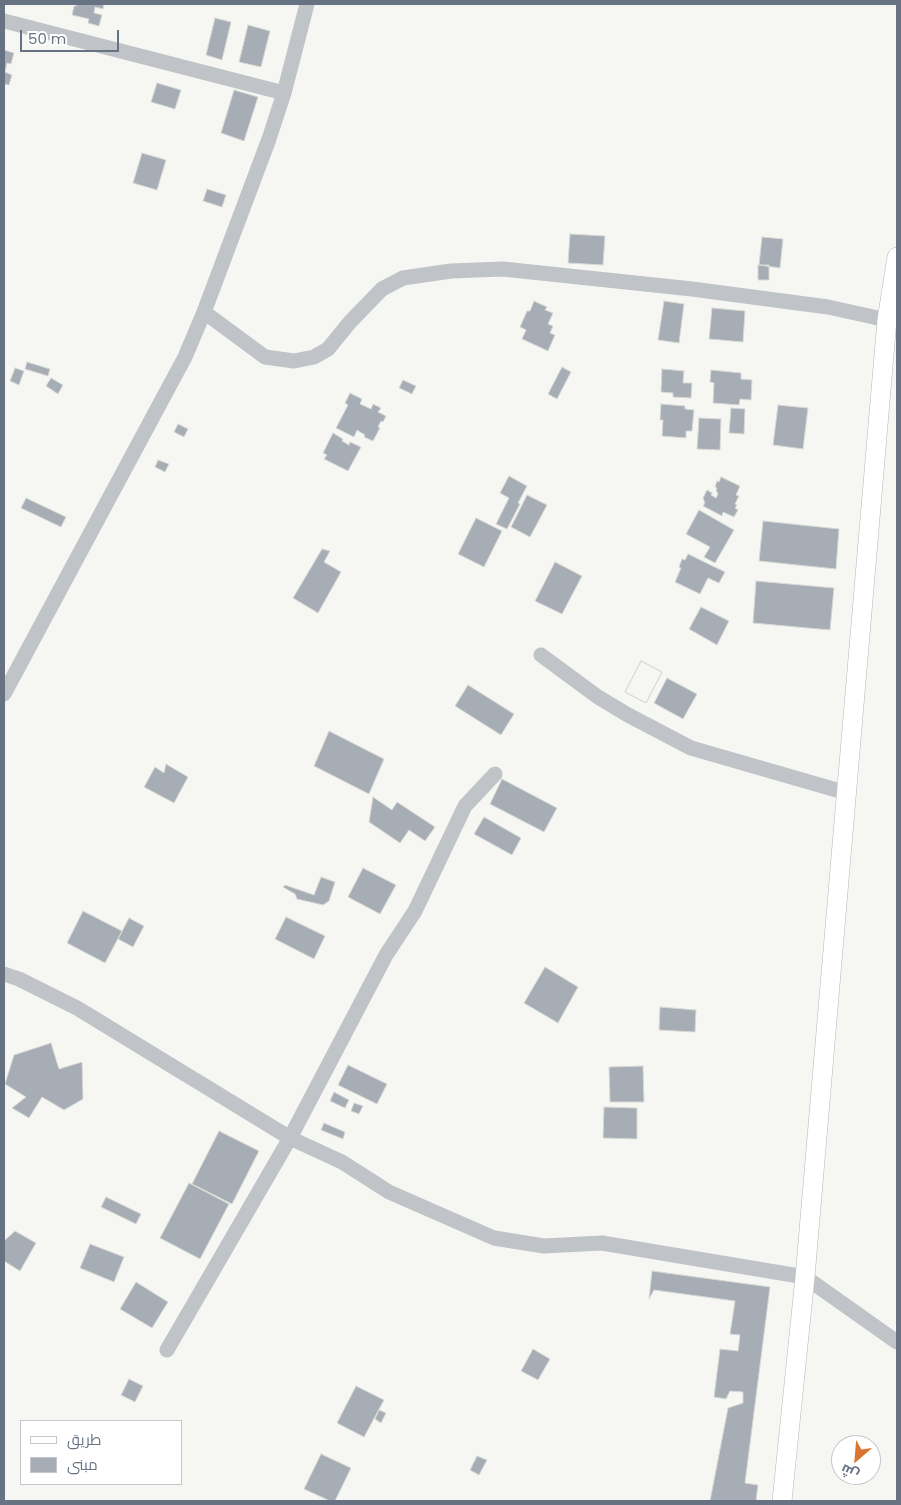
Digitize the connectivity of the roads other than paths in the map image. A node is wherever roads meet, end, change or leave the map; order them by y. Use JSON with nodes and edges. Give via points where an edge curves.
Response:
{"nodes":[{"id":1,"x":307,"y":4,"type":"edge"},
{"id":2,"x":4,"y":21,"type":"edge"},
{"id":3,"x":284,"y":93,"type":"junction"},
{"id":4,"x":897,"y":257,"type":"edge"},
{"id":5,"x":204,"y":312,"type":"junction"},
{"id":6,"x":887,"y":320,"type":"junction"},
{"id":7,"x":541,"y":655,"type":"dead end"},
{"id":8,"x":4,"y":694,"type":"edge"},
{"id":9,"x":495,"y":774,"type":"dead end"},
{"id":10,"x":847,"y":793,"type":"junction"},
{"id":11,"x":4,"y":974,"type":"edge"},
{"id":12,"x":290,"y":1138,"type":"junction"},
{"id":13,"x":805,"y":1277,"type":"junction"},
{"id":14,"x":897,"y":1342,"type":"edge"},
{"id":15,"x":167,"y":1350,"type":"dead end"},
{"id":16,"x":782,"y":1501,"type":"edge"}],
"edges":[{"from":1,"to":3,"type":"street"},
{"from":2,"to":3,"type":"street"},
{"from":3,"to":5,"type":"street"},
{"from":4,"to":6,"type":"main road"},
{"from":5,"to":6,"type":"street","via":[[265,357],[294,361],[314,357],[328,349],[382,289],[403,278],[451,271],[503,269],[692,289],[828,307]]},
{"from":5,"to":8,"type":"street","via":[[185,357]]},
{"from":6,"to":10,"type":"main road"},
{"from":7,"to":10,"type":"street","via":[[598,697],[691,748]]},
{"from":9,"to":12,"type":"street","via":[[465,806],[415,911],[386,955]]},
{"from":10,"to":13,"type":"main road"},
{"from":11,"to":12,"type":"street","via":[[77,1008]]},
{"from":12,"to":13,"type":"street","via":[[342,1162],[389,1192],[494,1238],[544,1246],[602,1243]]},
{"from":12,"to":15,"type":"street"},
{"from":13,"to":14,"type":"street"},
{"from":13,"to":16,"type":"main road"}]}
